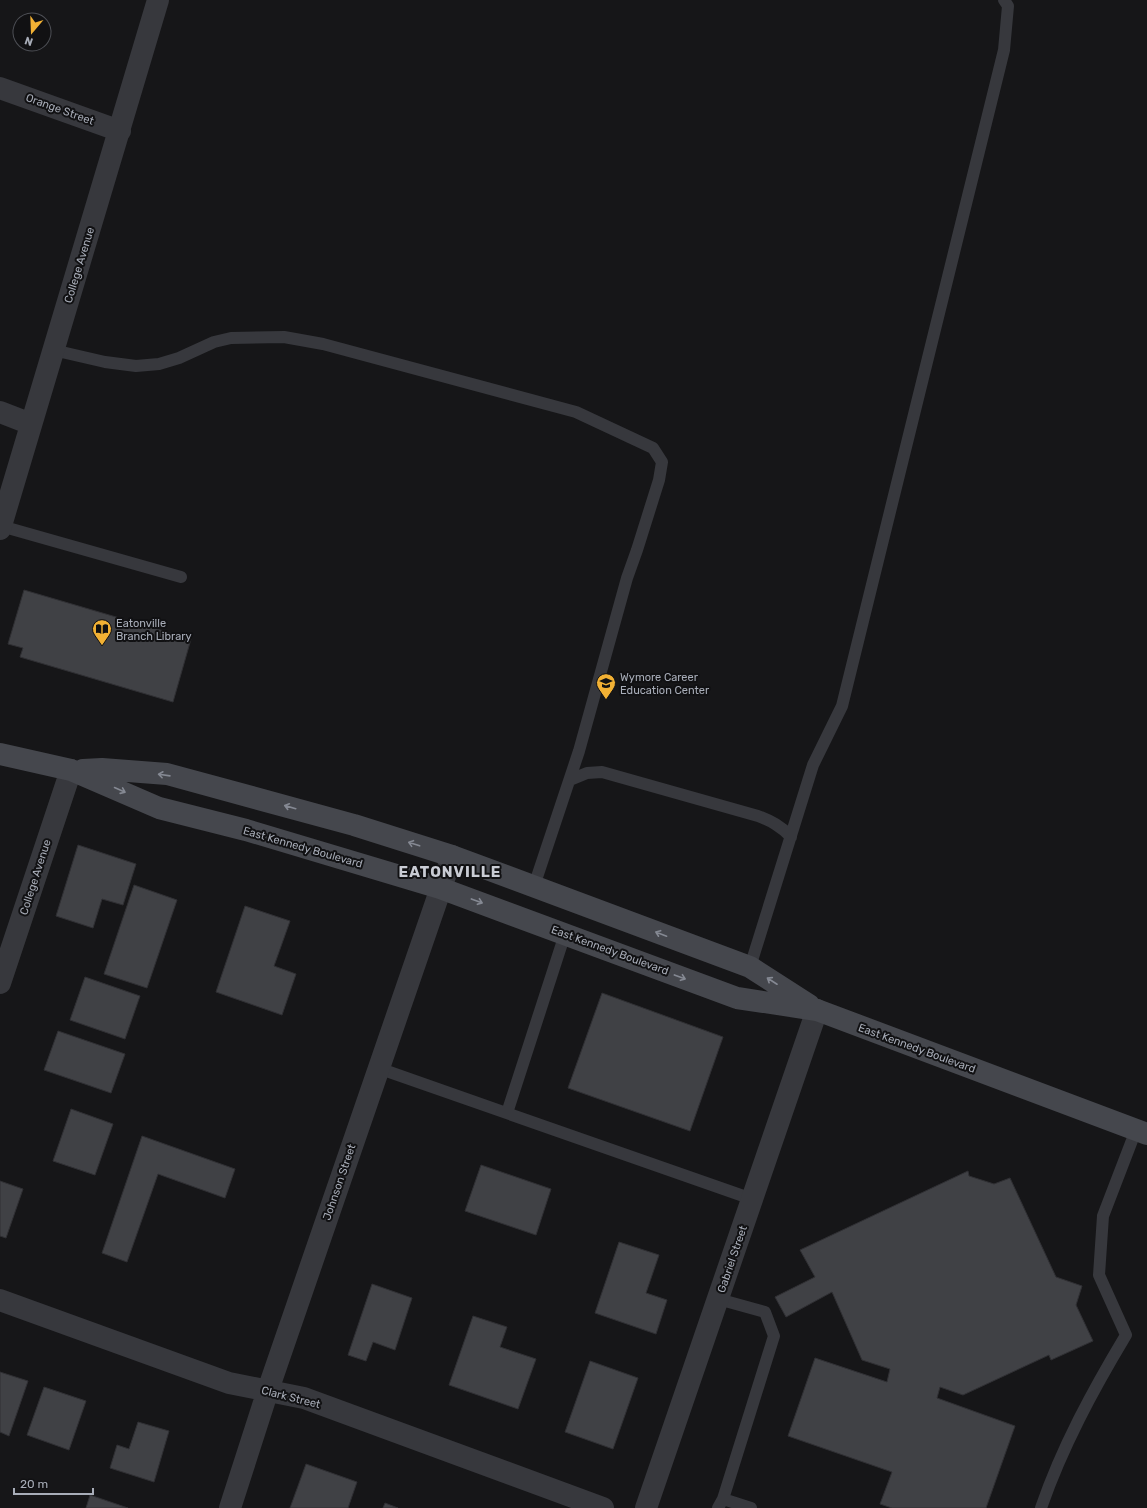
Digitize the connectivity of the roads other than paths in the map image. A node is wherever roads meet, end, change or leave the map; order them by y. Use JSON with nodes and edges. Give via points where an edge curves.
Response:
{"nodes":[{"id":1,"x":158,"y":0,"type":"edge"},
{"id":2,"x":1004,"y":0,"type":"edge"},
{"id":3,"x":0,"y":88,"type":"edge"},
{"id":4,"x":120,"y":131,"type":"junction"},
{"id":5,"x":53,"y":350,"type":"junction"},
{"id":6,"x":0,"y":412,"type":"edge"},
{"id":7,"x":31,"y":424,"type":"junction"},
{"id":8,"x":0,"y":527,"type":"edge"},
{"id":9,"x":181,"y":577,"type":"dead end"},
{"id":10,"x":0,"y":754,"type":"edge"},
{"id":11,"x":71,"y":770,"type":"junction"},
{"id":12,"x":570,"y":780,"type":"junction"},
{"id":13,"x":790,"y":837,"type":"junction"},
{"id":14,"x":452,"y":856,"type":"junction"},
{"id":15,"x":534,"y":886,"type":"junction"},
{"id":16,"x":440,"y":888,"type":"junction"},
{"id":17,"x":565,"y":934,"type":"junction"},
{"id":18,"x":750,"y":967,"type":"junction"},
{"id":19,"x":0,"y":983,"type":"edge"},
{"id":20,"x":817,"y":1010,"type":"junction"},
{"id":21,"x":378,"y":1068,"type":"junction"},
{"id":22,"x":507,"y":1113,"type":"junction"},
{"id":23,"x":1142,"y":1132,"type":"edge"},
{"id":24,"x":752,"y":1200,"type":"junction"},
{"id":25,"x":718,"y":1299,"type":"junction"},
{"id":26,"x":0,"y":1300,"type":"edge"},
{"id":27,"x":268,"y":1390,"type":"junction"},
{"id":28,"x":720,"y":1503,"type":"edge"},
{"id":29,"x":230,"y":1508,"type":"edge"},
{"id":30,"x":603,"y":1508,"type":"edge"},
{"id":31,"x":646,"y":1508,"type":"edge"},
{"id":32,"x":751,"y":1508,"type":"edge"},
{"id":33,"x":1041,"y":1508,"type":"edge"}],
"edges":[{"from":1,"to":4,"type":"street","name":"College Avenue"},
{"from":2,"to":13,"type":"lane","via":[[1008,6],[1004,50],[842,706],[813,765]]},
{"from":3,"to":4,"type":"street","name":"Orange Street"},
{"from":4,"to":5,"type":"street","name":"College Avenue"},
{"from":5,"to":7,"type":"street","name":"College Avenue"},
{"from":5,"to":12,"type":"lane","via":[[136,366],[159,364],[214,342],[231,338],[284,337],[372,356],[576,412],[653,448],[662,462],[659,480],[627,578]]},
{"from":6,"to":7,"type":"street"},
{"from":7,"to":8,"type":"street","name":"College Avenue"},
{"from":8,"to":9,"type":"lane"},
{"from":10,"to":11,"type":"main road","name":"East Kennedy Boulevard"},
{"from":14,"to":11,"type":"main road","name":"East Kennedy Boulevard","one_way":true,"via":[[347,823],[167,774],[102,769]]},
{"from":11,"to":16,"type":"main road","name":"East Kennedy Boulevard","one_way":true,"via":[[159,808],[246,830]]},
{"from":11,"to":19,"type":"street","name":"College Avenue"},
{"from":12,"to":13,"type":"lane","via":[[587,773],[602,772],[758,816],[775,823]]},
{"from":12,"to":15,"type":"lane"},
{"from":13,"to":18,"type":"lane"},
{"from":14,"to":15,"type":"main road","name":"East Kennedy Boulevard"},
{"from":14,"to":16,"type":"street","name":"Johnson Street"},
{"from":18,"to":15,"type":"main road","name":"East Kennedy Boulevard","one_way":true},
{"from":16,"to":17,"type":"main road","name":"East Kennedy Boulevard","one_way":true},
{"from":16,"to":21,"type":"street","name":"Johnson Street"},
{"from":17,"to":20,"type":"main road","name":"East Kennedy Boulevard","one_way":true,"via":[[737,998]]},
{"from":17,"to":22,"type":"lane"},
{"from":20,"to":18,"type":"main road","name":"East Kennedy Boulevard","one_way":true},
{"from":20,"to":23,"type":"main road","name":"East Kennedy Boulevard"},
{"from":20,"to":24,"type":"street","name":"Gabriel Street"},
{"from":21,"to":22,"type":"lane"},
{"from":21,"to":27,"type":"street","name":"Johnson Street"},
{"from":22,"to":24,"type":"lane"},
{"from":23,"to":33,"type":"lane","via":[[1103,1216],[1099,1274],[1126,1335],[1095,1387],[1054,1470]]},
{"from":24,"to":25,"type":"street","name":"Gabriel Street"},
{"from":25,"to":28,"type":"lane","via":[[765,1312],[774,1336]]},
{"from":25,"to":31,"type":"street","name":"Gabriel Street"},
{"from":26,"to":27,"type":"street","name":"Clark Street","via":[[229,1383]]},
{"from":27,"to":29,"type":"street","name":"Johnson Street"},
{"from":27,"to":30,"type":"street","name":"Clark Street","via":[[304,1398]]},
{"from":28,"to":32,"type":"lane"}]}
